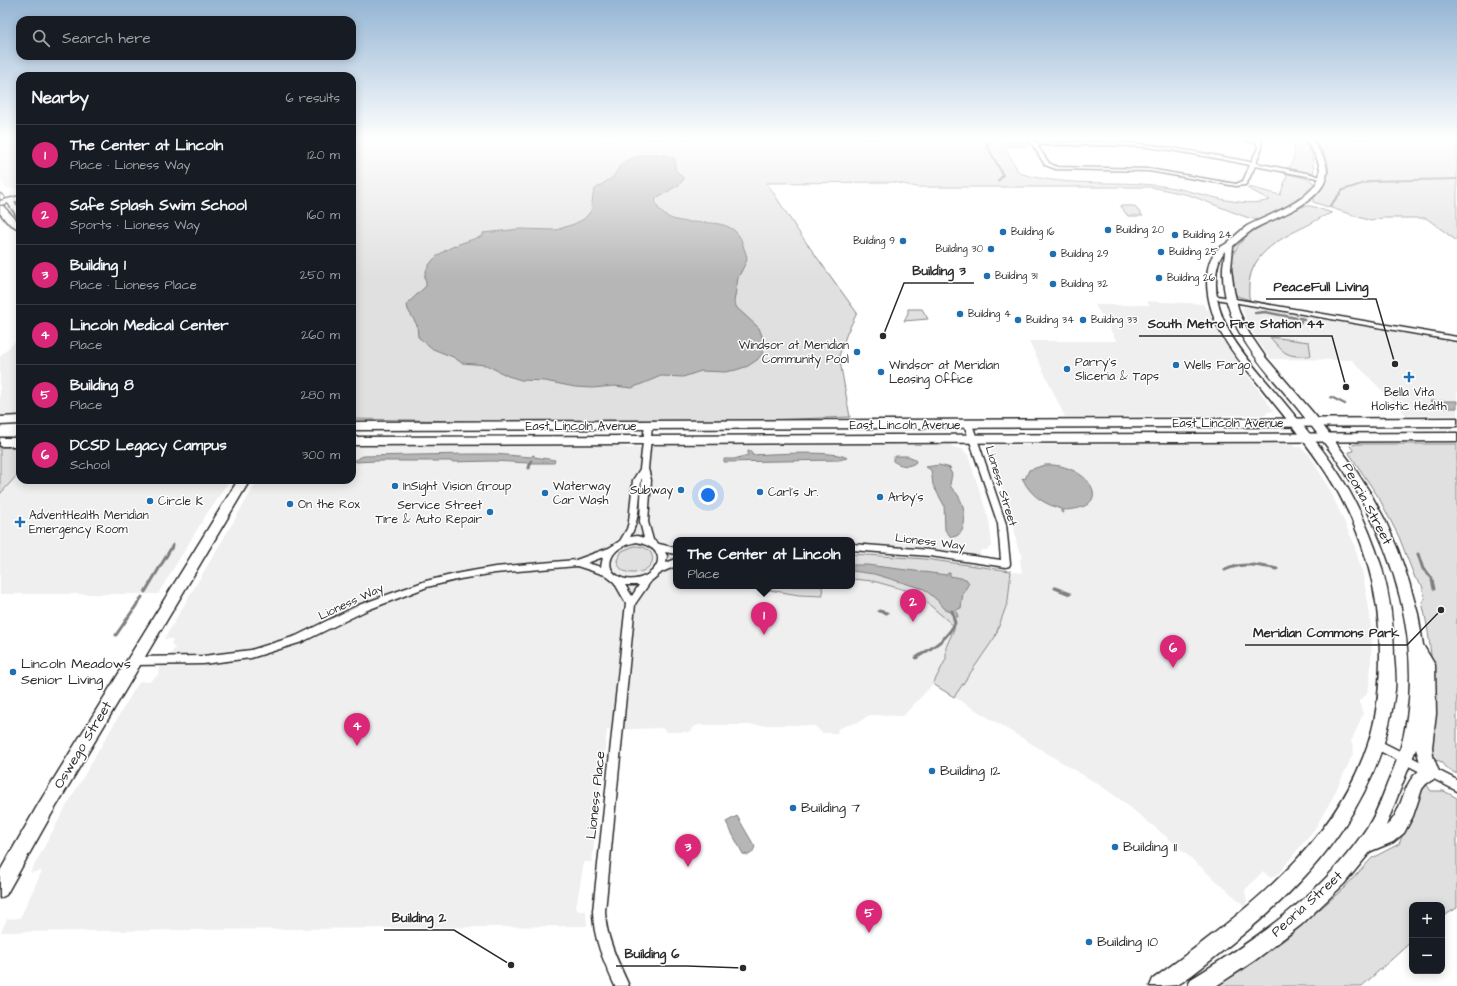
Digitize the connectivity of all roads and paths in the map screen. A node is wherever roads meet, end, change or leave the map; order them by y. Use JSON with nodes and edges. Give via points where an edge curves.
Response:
{"nodes":[{"id":1,"x":1318,"y":185,"type":"edge"},
{"id":2,"x":16,"y":194,"type":"edge"},
{"id":3,"x":16,"y":198,"type":"edge"},
{"id":4,"x":2,"y":199,"type":"edge"},
{"id":5,"x":0,"y":208,"type":"edge"},
{"id":6,"x":16,"y":211,"type":"edge"},
{"id":7,"x":16,"y":225,"type":"edge"},
{"id":8,"x":1228,"y":246,"type":"junction"},
{"id":9,"x":1212,"y":297,"type":"junction"},
{"id":10,"x":1232,"y":300,"type":"junction"},
{"id":11,"x":1457,"y":339,"type":"edge"},
{"id":12,"x":16,"y":420,"type":"edge"},
{"id":13,"x":0,"y":421,"type":"edge"},
{"id":14,"x":1457,"y":422,"type":"edge"},
{"id":15,"x":1295,"y":423,"type":"junction"},
{"id":16,"x":1315,"y":423,"type":"junction"},
{"id":17,"x":968,"y":424,"type":"junction"},
{"id":18,"x":356,"y":426,"type":"edge"},
{"id":19,"x":648,"y":426,"type":"junction"},
{"id":20,"x":0,"y":427,"type":"edge"},
{"id":21,"x":16,"y":427,"type":"edge"},
{"id":22,"x":1457,"y":437,"type":"edge"},
{"id":23,"x":1308,"y":438,"type":"junction"},
{"id":24,"x":1327,"y":438,"type":"junction"},
{"id":25,"x":973,"y":439,"type":"junction"},
{"id":26,"x":647,"y":440,"type":"junction"},
{"id":27,"x":356,"y":441,"type":"edge"},
{"id":28,"x":0,"y":442,"type":"edge"},
{"id":29,"x":16,"y":442,"type":"edge"},
{"id":30,"x":644,"y":470,"type":"junction"},
{"id":31,"x":242,"y":484,"type":"edge"},
{"id":32,"x":624,"y":541,"type":"junction"},
{"id":33,"x":649,"y":541,"type":"junction"},
{"id":34,"x":658,"y":547,"type":"junction"},
{"id":35,"x":855,"y":547,"type":"edge"},
{"id":36,"x":673,"y":550,"type":"edge"},
{"id":37,"x":610,"y":551,"type":"junction"},
{"id":38,"x":577,"y":563,"type":"junction"},
{"id":39,"x":673,"y":563,"type":"edge"},
{"id":40,"x":1006,"y":564,"type":"joint"},
{"id":41,"x":660,"y":569,"type":"junction"},
{"id":42,"x":610,"y":573,"type":"junction"},
{"id":43,"x":617,"y":579,"type":"junction"},
{"id":44,"x":648,"y":579,"type":"junction"},
{"id":45,"x":631,"y":603,"type":"junction"},
{"id":46,"x":1415,"y":645,"type":"junction"},
{"id":47,"x":134,"y":661,"type":"junction"},
{"id":48,"x":1376,"y":744,"type":"junction"},
{"id":49,"x":1405,"y":759,"type":"junction"},
{"id":50,"x":1431,"y":772,"type":"junction"},
{"id":51,"x":1457,"y":786,"type":"edge"},
{"id":52,"x":1365,"y":844,"type":"junction"},
{"id":53,"x":0,"y":889,"type":"edge"},
{"id":54,"x":622,"y":986,"type":"edge"},
{"id":55,"x":1160,"y":986,"type":"edge"},
{"id":56,"x":1198,"y":986,"type":"edge"}],
"edges":[{"from":1,"to":8,"type":"main road","via":[[1305,200],[1249,228]]},
{"from":2,"to":4,"type":"main road"},
{"from":3,"to":4,"type":"main road"},
{"from":4,"to":6,"type":"main road"},
{"from":5,"to":7,"type":"main road"},
{"from":8,"to":9,"type":"main road","via":[[1221,251],[1215,261]]},
{"from":8,"to":10,"type":"main road","via":[[1230,250],[1226,272]]},
{"from":9,"to":10,"type":"street"},
{"from":9,"to":15,"type":"main road","via":[[1220,324],[1233,344]]},
{"from":10,"to":11,"type":"street"},
{"from":10,"to":16,"type":"main road","via":[[1239,323],[1252,346]]},
{"from":12,"to":13,"type":"main road"},
{"from":14,"to":16,"type":"main road","name":"East Lincoln Avenue"},
{"from":15,"to":16,"type":"main road","name":"East Lincoln Avenue"},
{"from":15,"to":17,"type":"main road","name":"East Lincoln Avenue"},
{"from":15,"to":23,"type":"main road","name":"Peoria Street"},
{"from":16,"to":24,"type":"main road","name":"Peoria Street"},
{"from":17,"to":19,"type":"main road","name":"East Lincoln Avenue"},
{"from":17,"to":25,"type":"street","name":"Lioness Street"},
{"from":18,"to":19,"type":"main road","name":"East Lincoln Avenue"},
{"from":19,"to":26,"type":"street"},
{"from":20,"to":21,"type":"main road"},
{"from":22,"to":24,"type":"main road","name":"East Lincoln Avenue"},
{"from":23,"to":24,"type":"main road","name":"East Lincoln Avenue"},
{"from":23,"to":25,"type":"main road","name":"East Lincoln Avenue"},
{"from":23,"to":48,"type":"main road","name":"Peoria Street","via":[[1333,474],[1355,513],[1379,580],[1385,608],[1389,657],[1386,703]]},
{"from":24,"to":46,"type":"main road","name":"Peoria Street","via":[[1364,492],[1390,545],[1406,593]]},
{"from":25,"to":26,"type":"main road","name":"East Lincoln Avenue"},
{"from":25,"to":40,"type":"street","name":"Lioness Street","via":[[1002,524]]},
{"from":26,"to":27,"type":"main road","name":"East Lincoln Avenue"},
{"from":26,"to":30,"type":"street"},
{"from":28,"to":29,"type":"main road"},
{"from":30,"to":32,"type":"street","via":[[637,480],[633,522]]},
{"from":30,"to":33,"type":"street","via":[[647,480],[644,522]]},
{"from":31,"to":47,"type":"main road","name":"Oswego Street"},
{"from":32,"to":33,"type":"street"},
{"from":32,"to":37,"type":"street"},
{"from":33,"to":34,"type":"street"},
{"from":34,"to":36,"type":"street"},
{"from":34,"to":41,"type":"street","via":[[663,558]]},
{"from":35,"to":40,"type":"street","name":"Lioness Way","via":[[926,552]]},
{"from":37,"to":38,"type":"street","name":"Lioness Way"},
{"from":37,"to":42,"type":"street","via":[[606,560]]},
{"from":38,"to":42,"type":"street","name":"Lioness Way"},
{"from":38,"to":47,"type":"street","name":"Lioness Way","via":[[495,570],[436,582],[378,602],[294,641],[251,654],[207,660]]},
{"from":39,"to":41,"type":"street"},
{"from":41,"to":44,"type":"street"},
{"from":42,"to":43,"type":"street"},
{"from":43,"to":44,"type":"street","via":[[633,582]]},
{"from":43,"to":45,"type":"street"},
{"from":44,"to":45,"type":"street","name":"Lioness Place"},
{"from":45,"to":54,"type":"street","name":"Lioness Place","via":[[599,917],[605,947]]},
{"from":46,"to":49,"type":"main road","name":"Peoria Street","via":[[1416,699]]},
{"from":46,"to":50,"type":"main road","via":[[1428,665],[1428,714],[1424,747]]},
{"from":47,"to":53,"type":"main road","name":"Oswego Street"},
{"from":48,"to":49,"type":"street"},
{"from":48,"to":55,"type":"main road","name":"Peoria Street","via":[[1350,805],[1324,843],[1301,870],[1246,922]]},
{"from":49,"to":50,"type":"street"},
{"from":49,"to":52,"type":"main road","name":"Peoria Street","via":[[1384,812]]},
{"from":50,"to":51,"type":"street"},
{"from":50,"to":52,"type":"main road","via":[[1417,783],[1398,828],[1383,838]]},
{"from":52,"to":56,"type":"main road","name":"Peoria Street","via":[[1344,871],[1315,900],[1257,948]]}]}
